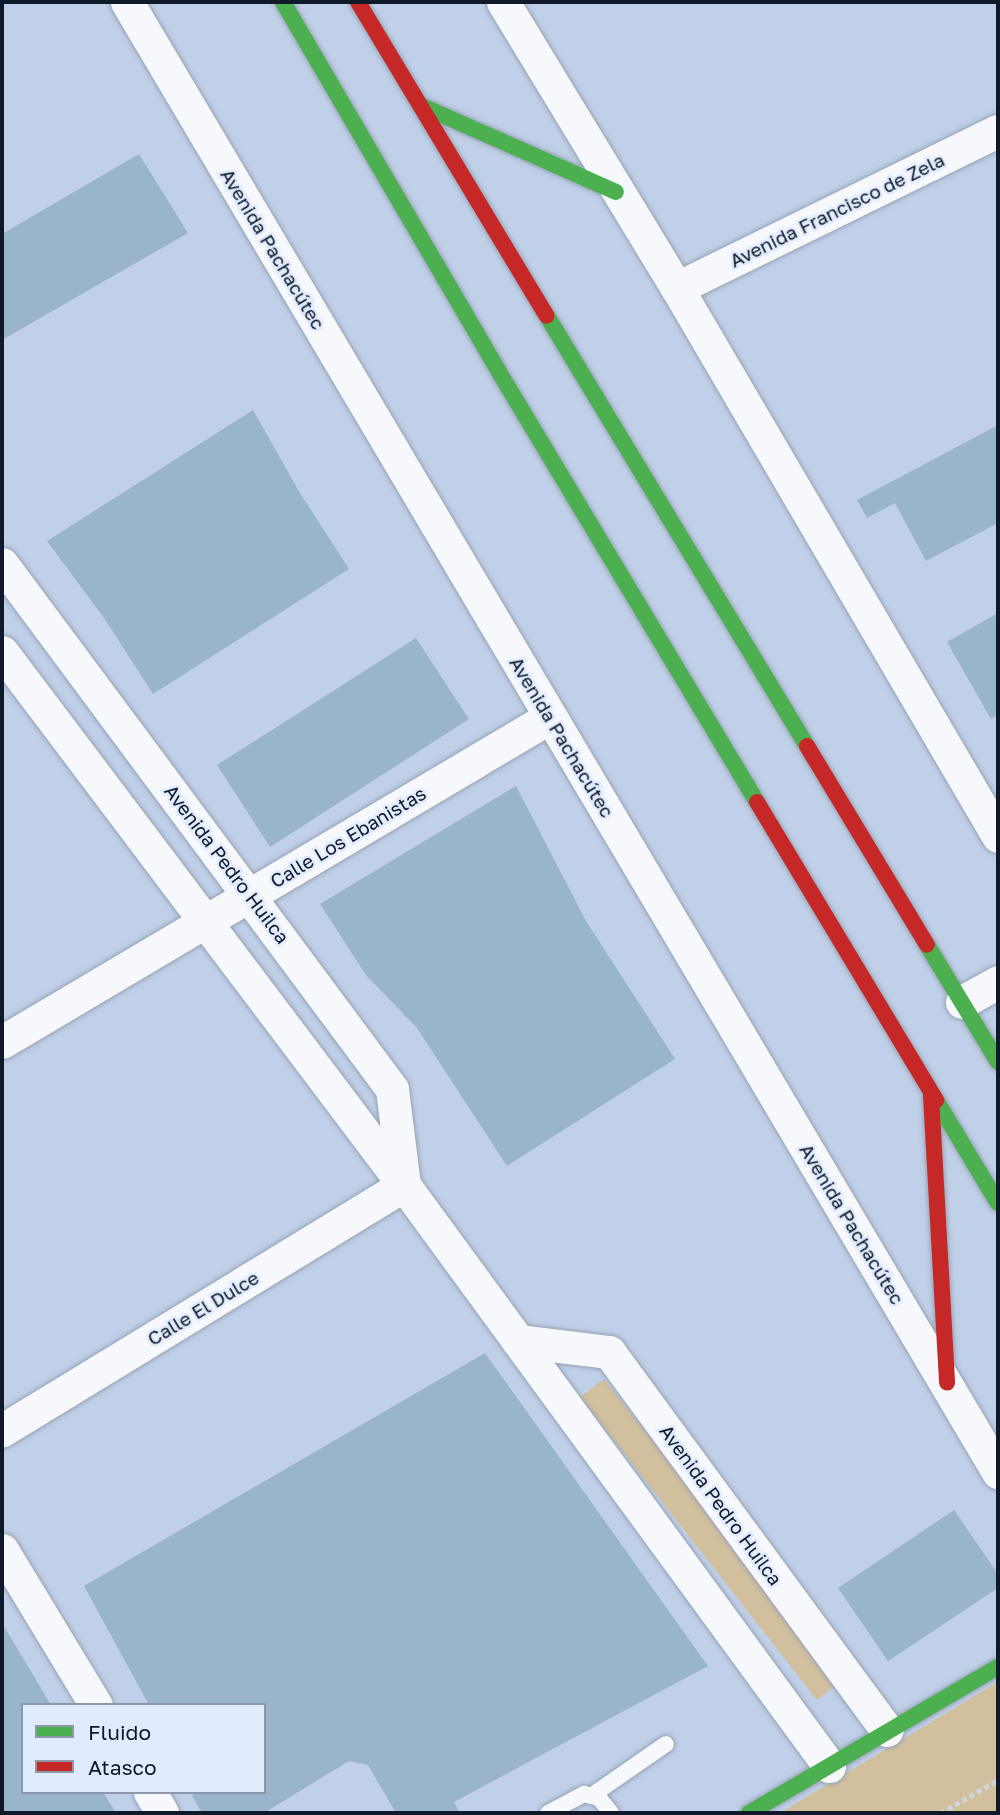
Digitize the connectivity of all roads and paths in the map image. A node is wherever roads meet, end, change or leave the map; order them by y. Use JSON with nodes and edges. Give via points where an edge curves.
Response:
{"nodes":[{"id":1,"x":127,"y":2,"type":"edge"},
{"id":2,"x":358,"y":2,"type":"edge"},
{"id":3,"x":503,"y":2,"type":"edge"},
{"id":4,"x":288,"y":3,"type":"edge"},
{"id":5,"x":422,"y":106,"type":"junction"},
{"id":6,"x":998,"y":131,"type":"edge"},
{"id":7,"x":616,"y":192,"type":"junction"},
{"id":8,"x":677,"y":288,"type":"junction"},
{"id":9,"x":2,"y":564,"type":"edge"},
{"id":10,"x":2,"y":652,"type":"edge"},
{"id":11,"x":550,"y":717,"type":"junction"},
{"id":12,"x":998,"y":836,"type":"edge"},
{"id":13,"x":251,"y":895,"type":"junction"},
{"id":14,"x":205,"y":922,"type":"junction"},
{"id":15,"x":998,"y":982,"type":"edge"},
{"id":16,"x":962,"y":1002,"type":"junction"},
{"id":17,"x":2,"y":1042,"type":"edge"},
{"id":18,"x":998,"y":1062,"type":"edge"},
{"id":19,"x":931,"y":1090,"type":"junction"},
{"id":20,"x":404,"y":1185,"type":"junction"},
{"id":21,"x":998,"y":1203,"type":"edge"},
{"id":22,"x":518,"y":1341,"type":"junction"},
{"id":23,"x":947,"y":1383,"type":"junction"},
{"id":24,"x":2,"y":1430,"type":"edge"},
{"id":25,"x":998,"y":1472,"type":"edge"},
{"id":26,"x":2,"y":1550,"type":"edge"},
{"id":27,"x":998,"y":1667,"type":"edge"},
{"id":28,"x":95,"y":1703,"type":"edge"},
{"id":29,"x":887,"y":1730,"type":"junction"},
{"id":30,"x":666,"y":1744,"type":"dead end"},
{"id":31,"x":830,"y":1766,"type":"junction"},
{"id":32,"x":998,"y":1780,"type":"edge"},
{"id":33,"x":151,"y":1794,"type":"edge"},
{"id":34,"x":591,"y":1796,"type":"junction"},
{"id":35,"x":163,"y":1813,"type":"edge"},
{"id":36,"x":548,"y":1813,"type":"edge"},
{"id":37,"x":611,"y":1813,"type":"edge"},
{"id":38,"x":749,"y":1813,"type":"edge"},
{"id":39,"x":940,"y":1813,"type":"edge"}],
"edges":[{"from":1,"to":11,"type":"street","name":"Avenida Pachacútec"},
{"from":2,"to":5,"type":"main road"},
{"from":3,"to":7,"type":"street"},
{"from":4,"to":19,"type":"main road","via":[[506,384]]},
{"from":5,"to":7,"type":"main road"},
{"from":5,"to":16,"type":"main road"},
{"from":6,"to":8,"type":"street","name":"Avenida Francisco de Zela"},
{"from":7,"to":8,"type":"street"},
{"from":8,"to":12,"type":"street"},
{"from":9,"to":13,"type":"street","name":"Avenida Pedro Huilca"},
{"from":10,"to":14,"type":"street"},
{"from":11,"to":13,"type":"street","name":"Calle Los Ebanistas"},
{"from":11,"to":23,"type":"street","name":"Avenida Pachacútec"},
{"from":13,"to":14,"type":"street","name":"Calle Los Ebanistas"},
{"from":13,"to":20,"type":"street","name":"Avenida Pedro Huilca","via":[[392,1089]]},
{"from":14,"to":17,"type":"street","name":"Calle Los Ebanistas"},
{"from":14,"to":20,"type":"street"},
{"from":15,"to":16,"type":"street"},
{"from":16,"to":18,"type":"main road"},
{"from":19,"to":21,"type":"main road"},
{"from":19,"to":23,"type":"main road"},
{"from":20,"to":22,"type":"street"},
{"from":20,"to":24,"type":"street","name":"Calle El Dulce"},
{"from":22,"to":29,"type":"street","name":"Avenida Pedro Huilca","via":[[609,1352]]},
{"from":22,"to":31,"type":"street"},
{"from":23,"to":25,"type":"street","name":"Avenida Pachacútec"},
{"from":26,"to":28,"type":"street"},
{"from":27,"to":29,"type":"main road"},
{"from":29,"to":31,"type":"main road"},
{"from":30,"to":34,"type":"lane"},
{"from":31,"to":38,"type":"main road"},
{"from":32,"to":39,"type":"path"},
{"from":33,"to":35,"type":"street"},
{"from":34,"to":36,"type":"lane","via":[[584,1794]]},
{"from":34,"to":37,"type":"lane","via":[[599,1798]]}]}
